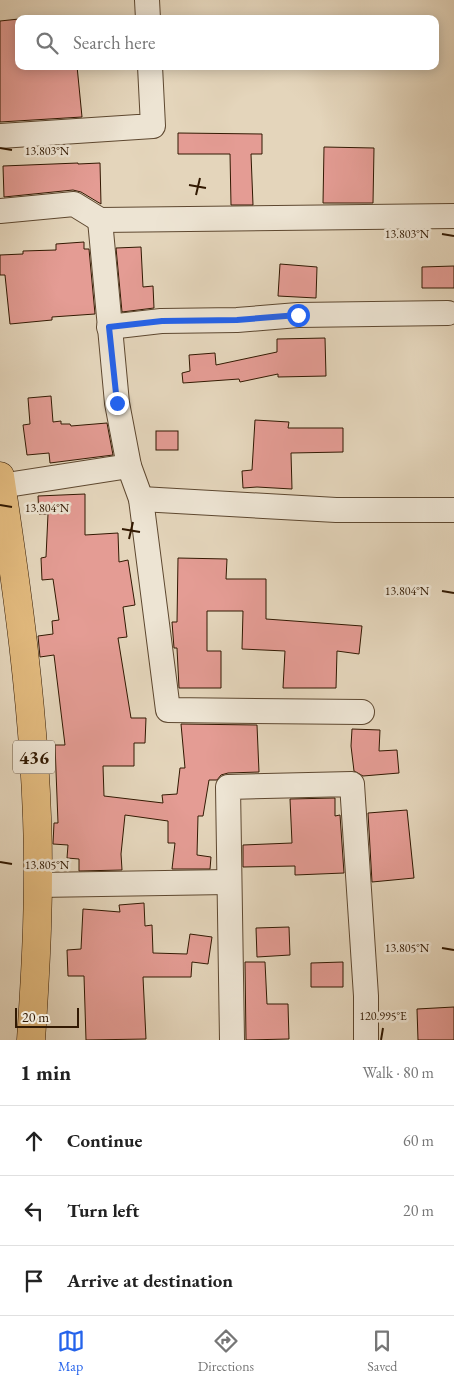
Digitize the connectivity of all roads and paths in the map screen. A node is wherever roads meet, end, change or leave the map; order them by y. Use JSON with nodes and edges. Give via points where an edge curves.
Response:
{"nodes":[{"id":1,"x":147,"y":0,"type":"edge"},
{"id":2,"x":148,"y":15,"type":"edge"},
{"id":3,"x":150,"y":70,"type":"edge"},
{"id":4,"x":0,"y":136,"type":"edge"},
{"id":5,"x":0,"y":212,"type":"edge"},
{"id":6,"x":454,"y":216,"type":"edge"},
{"id":7,"x":100,"y":220,"type":"junction"},
{"id":8,"x":448,"y":313,"type":"dead end"},
{"id":9,"x":109,"y":327,"type":"junction"},
{"id":10,"x":129,"y":466,"type":"junction"},
{"id":11,"x":1,"y":481,"type":"edge"},
{"id":12,"x":141,"y":499,"type":"junction"},
{"id":13,"x":454,"y":510,"type":"edge"},
{"id":14,"x":362,"y":712,"type":"dead end"},
{"id":15,"x":228,"y":882,"type":"junction"},
{"id":16,"x":38,"y":885,"type":"junction"},
{"id":17,"x":31,"y":1040,"type":"edge"},
{"id":18,"x":232,"y":1040,"type":"edge"},
{"id":19,"x":366,"y":1040,"type":"edge"}],
"edges":[{"from":1,"to":2,"type":"street"},
{"from":3,"to":4,"type":"street","via":[[153,126]]},
{"from":5,"to":7,"type":"street","via":[[74,204]]},
{"from":6,"to":7,"type":"street"},
{"from":7,"to":9,"type":"street"},
{"from":8,"to":9,"type":"street","via":[[298,315],[162,321]]},
{"from":9,"to":10,"type":"street","via":[[117,403]]},
{"from":10,"to":11,"type":"street"},
{"from":10,"to":12,"type":"street"},
{"from":11,"to":16,"type":"main road","number":"436","via":[[30,703]]},
{"from":12,"to":13,"type":"street","via":[[336,510]]},
{"from":12,"to":14,"type":"street","via":[[168,710]]},
{"from":15,"to":16,"type":"street"},
{"from":15,"to":18,"type":"street"},
{"from":15,"to":19,"type":"street","via":[[228,787],[352,784]]},
{"from":16,"to":17,"type":"main road","number":"436"}]}
